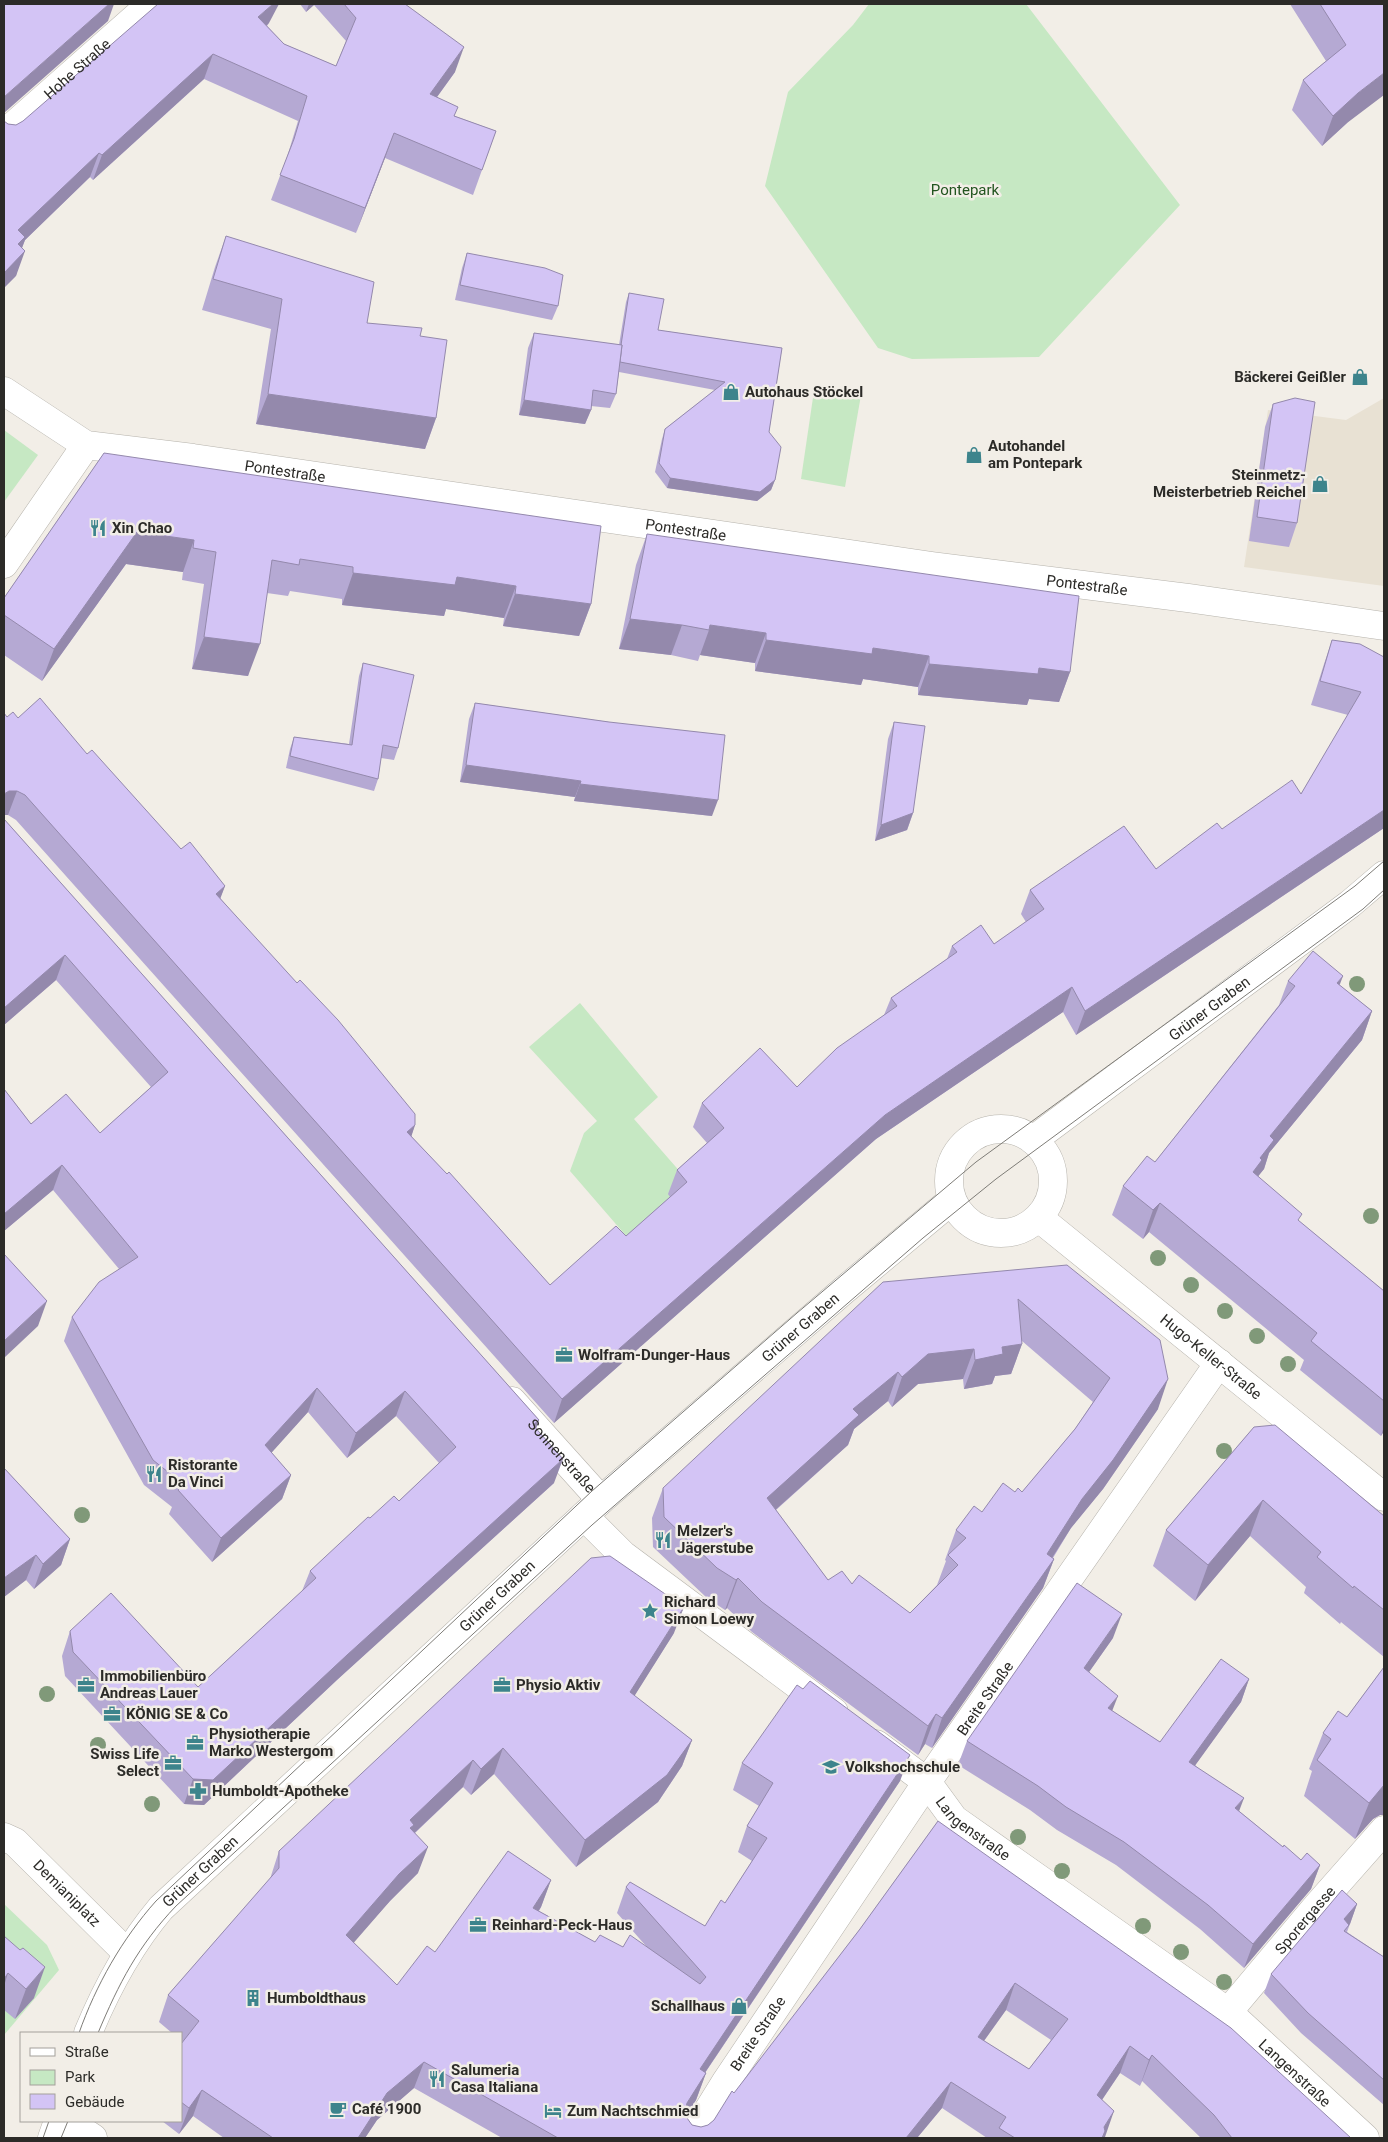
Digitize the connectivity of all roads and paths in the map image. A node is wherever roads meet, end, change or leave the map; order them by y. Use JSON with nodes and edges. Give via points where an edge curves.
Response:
{"nodes":[{"id":1,"x":151,"y":4,"type":"edge"},
{"id":2,"x":4,"y":134,"type":"edge"},
{"id":3,"x":4,"y":391,"type":"edge"},
{"id":4,"x":86,"y":446,"type":"junction"},
{"id":5,"x":4,"y":564,"type":"edge"},
{"id":6,"x":1384,"y":626,"type":"edge"},
{"id":7,"x":1384,"y":875,"type":"edge"},
{"id":8,"x":1033,"y":1140,"type":"junction"},
{"id":9,"x":952,"y":1200,"type":"junction"},
{"id":10,"x":1039,"y":1218,"type":"junction"},
{"id":11,"x":1219,"y":1363,"type":"junction"},
{"id":12,"x":498,"y":1385,"type":"edge"},
{"id":13,"x":1384,"y":1497,"type":"edge"},
{"id":14,"x":592,"y":1508,"type":"junction"},
{"id":15,"x":928,"y":1782,"type":"junction"},
{"id":16,"x":1384,"y":1830,"type":"edge"},
{"id":17,"x":4,"y":1837,"type":"edge"},
{"id":18,"x":127,"y":1953,"type":"junction"},
{"id":19,"x":1228,"y":2012,"type":"junction"},
{"id":20,"x":88,"y":2032,"type":"edge"},
{"id":21,"x":58,"y":2122,"type":"edge"},
{"id":22,"x":69,"y":2122,"type":"edge"},
{"id":23,"x":52,"y":2138,"type":"edge"},
{"id":24,"x":93,"y":2138,"type":"edge"},
{"id":25,"x":691,"y":2138,"type":"edge"},
{"id":26,"x":1365,"y":2138,"type":"edge"}],
"edges":[{"from":1,"to":2,"type":"street","name":"Hohe Straße"},
{"from":3,"to":4,"type":"street","name":"Pontestraße"},
{"from":4,"to":5,"type":"street"},
{"from":4,"to":6,"type":"street","name":"Pontestraße","via":[[194,458],[932,566]]},
{"from":7,"to":8,"type":"street","name":"Grüner Graben","via":[[1350,904]]},
{"from":8,"to":9,"type":"street","via":[[1018,1132],[996,1129],[974,1136],[952,1162],[949,1184]]},
{"from":8,"to":10,"type":"street","via":[[1048,1157],[1054,1182],[1052,1196]]},
{"from":9,"to":10,"type":"street","via":[[968,1221],[996,1234],[1026,1227]]},
{"from":9,"to":14,"type":"street","name":"Grüner Graben"},
{"from":10,"to":11,"type":"street","name":"Hugo-Keller-Straße"},
{"from":11,"to":13,"type":"street","name":"Hugo-Keller-Straße"},
{"from":11,"to":15,"type":"street","name":"Breite Straße"},
{"from":12,"to":14,"type":"street","name":"Sonnenstraße"},
{"from":14,"to":15,"type":"street","name":"Langenstraße","via":[[623,1554]]},
{"from":14,"to":18,"type":"street","name":"Grüner Graben","via":[[161,1908]]},
{"from":15,"to":19,"type":"street","name":"Langenstraße","via":[[954,1819]]},
{"from":15,"to":25,"type":"street","name":"Breite Straße"},
{"from":16,"to":19,"type":"street","name":"Sporergasse"},
{"from":17,"to":18,"type":"street","name":"Demianiplatz","via":[[15,1842]]},
{"from":18,"to":20,"type":"street","name":"Grüner Graben"},
{"from":19,"to":26,"type":"street","name":"Langenstraße"},
{"from":21,"to":23,"type":"street"},
{"from":22,"to":24,"type":"street"}]}
